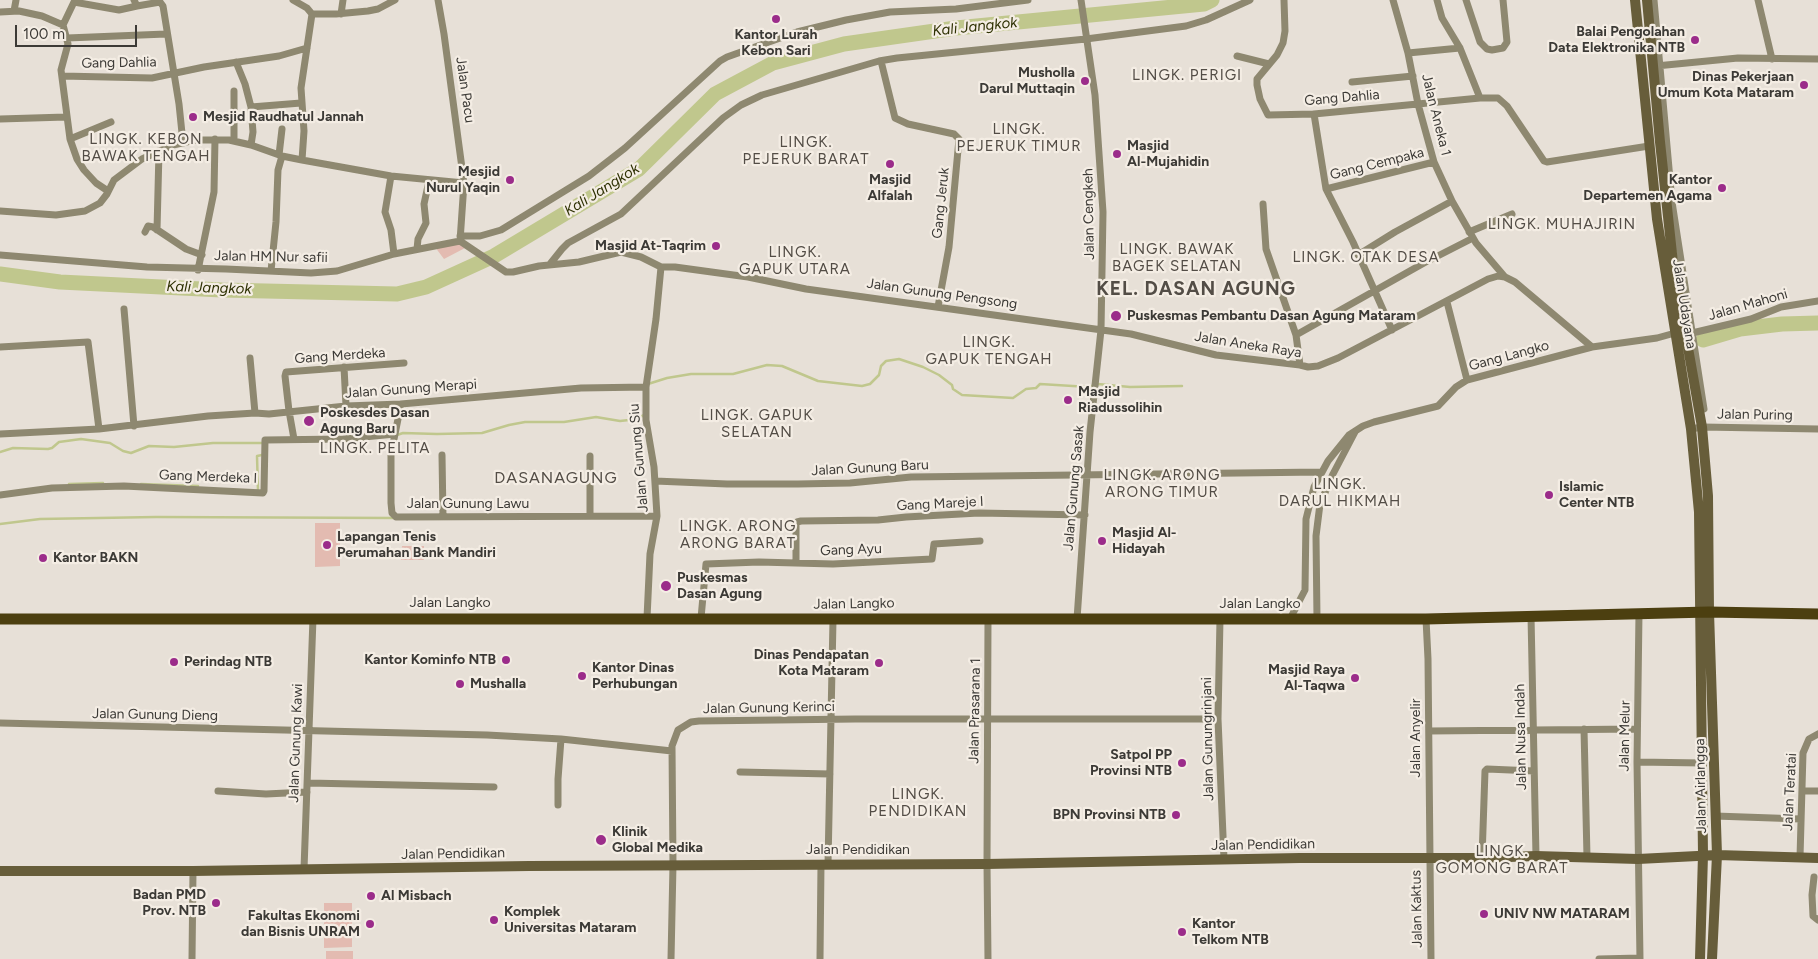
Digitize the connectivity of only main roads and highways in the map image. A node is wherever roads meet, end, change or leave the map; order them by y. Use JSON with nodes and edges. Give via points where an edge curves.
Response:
{"nodes":[{"id":1,"x":1635,"y":0,"type":"edge"},
{"id":2,"x":1647,"y":0,"type":"edge"},
{"id":3,"x":1682,"y":335,"type":"junction"},
{"id":4,"x":1683,"y":351,"type":"junction"},
{"id":5,"x":1699,"y":409,"type":"junction"},
{"id":6,"x":1688,"y":411,"type":"junction"},
{"id":7,"x":1705,"y":612,"type":"junction"},
{"id":8,"x":1818,"y":614,"type":"edge"},
{"id":9,"x":0,"y":619,"type":"edge"},
{"id":10,"x":1704,"y":855,"type":"junction"},
{"id":11,"x":1717,"y":855,"type":"junction"},
{"id":12,"x":1818,"y":858,"type":"edge"},
{"id":13,"x":0,"y":871,"type":"edge"},
{"id":14,"x":1700,"y":959,"type":"edge"},
{"id":15,"x":1712,"y":959,"type":"edge"}],
"edges":[{"from":1,"to":3,"type":"main road","name":"Jalan Udayana","via":[[1661,249]]},
{"from":2,"to":3,"type":"main road","name":"Jalan Udayana"},
{"from":3,"to":4,"type":"main road","name":"Jalan Udayana"},
{"from":4,"to":5,"type":"main road","name":"Jalan Udayana"},
{"from":4,"to":6,"type":"main road","name":"Jalan Udayana"},
{"from":5,"to":6,"type":"main road"},
{"from":5,"to":7,"type":"main road","name":"Jalan Udayana","via":[[1704,427],[1710,534]]},
{"from":6,"to":7,"type":"main road","name":"Jalan Udayana"},
{"from":7,"to":8,"type":"main road","name":"Jalan Langko"},
{"from":7,"to":9,"type":"main road","name":"Jalan Langko","via":[[1426,619]]},
{"from":7,"to":10,"type":"main road","name":"Jalan Airlangga"},
{"from":7,"to":11,"type":"main road","name":"Jalan Airlangga"},
{"from":10,"to":11,"type":"main road","name":"Jalan Pendidikan"},
{"from":10,"to":13,"type":"main road","name":"Jalan Pendidikan","via":[[1638,859],[1536,856],[987,864]]},
{"from":10,"to":14,"type":"main road","name":"Jalan Airlangga"},
{"from":11,"to":12,"type":"main road","name":"Jalan Pendidikan"},
{"from":11,"to":15,"type":"main road","name":"Jalan Airlangga"}]}
